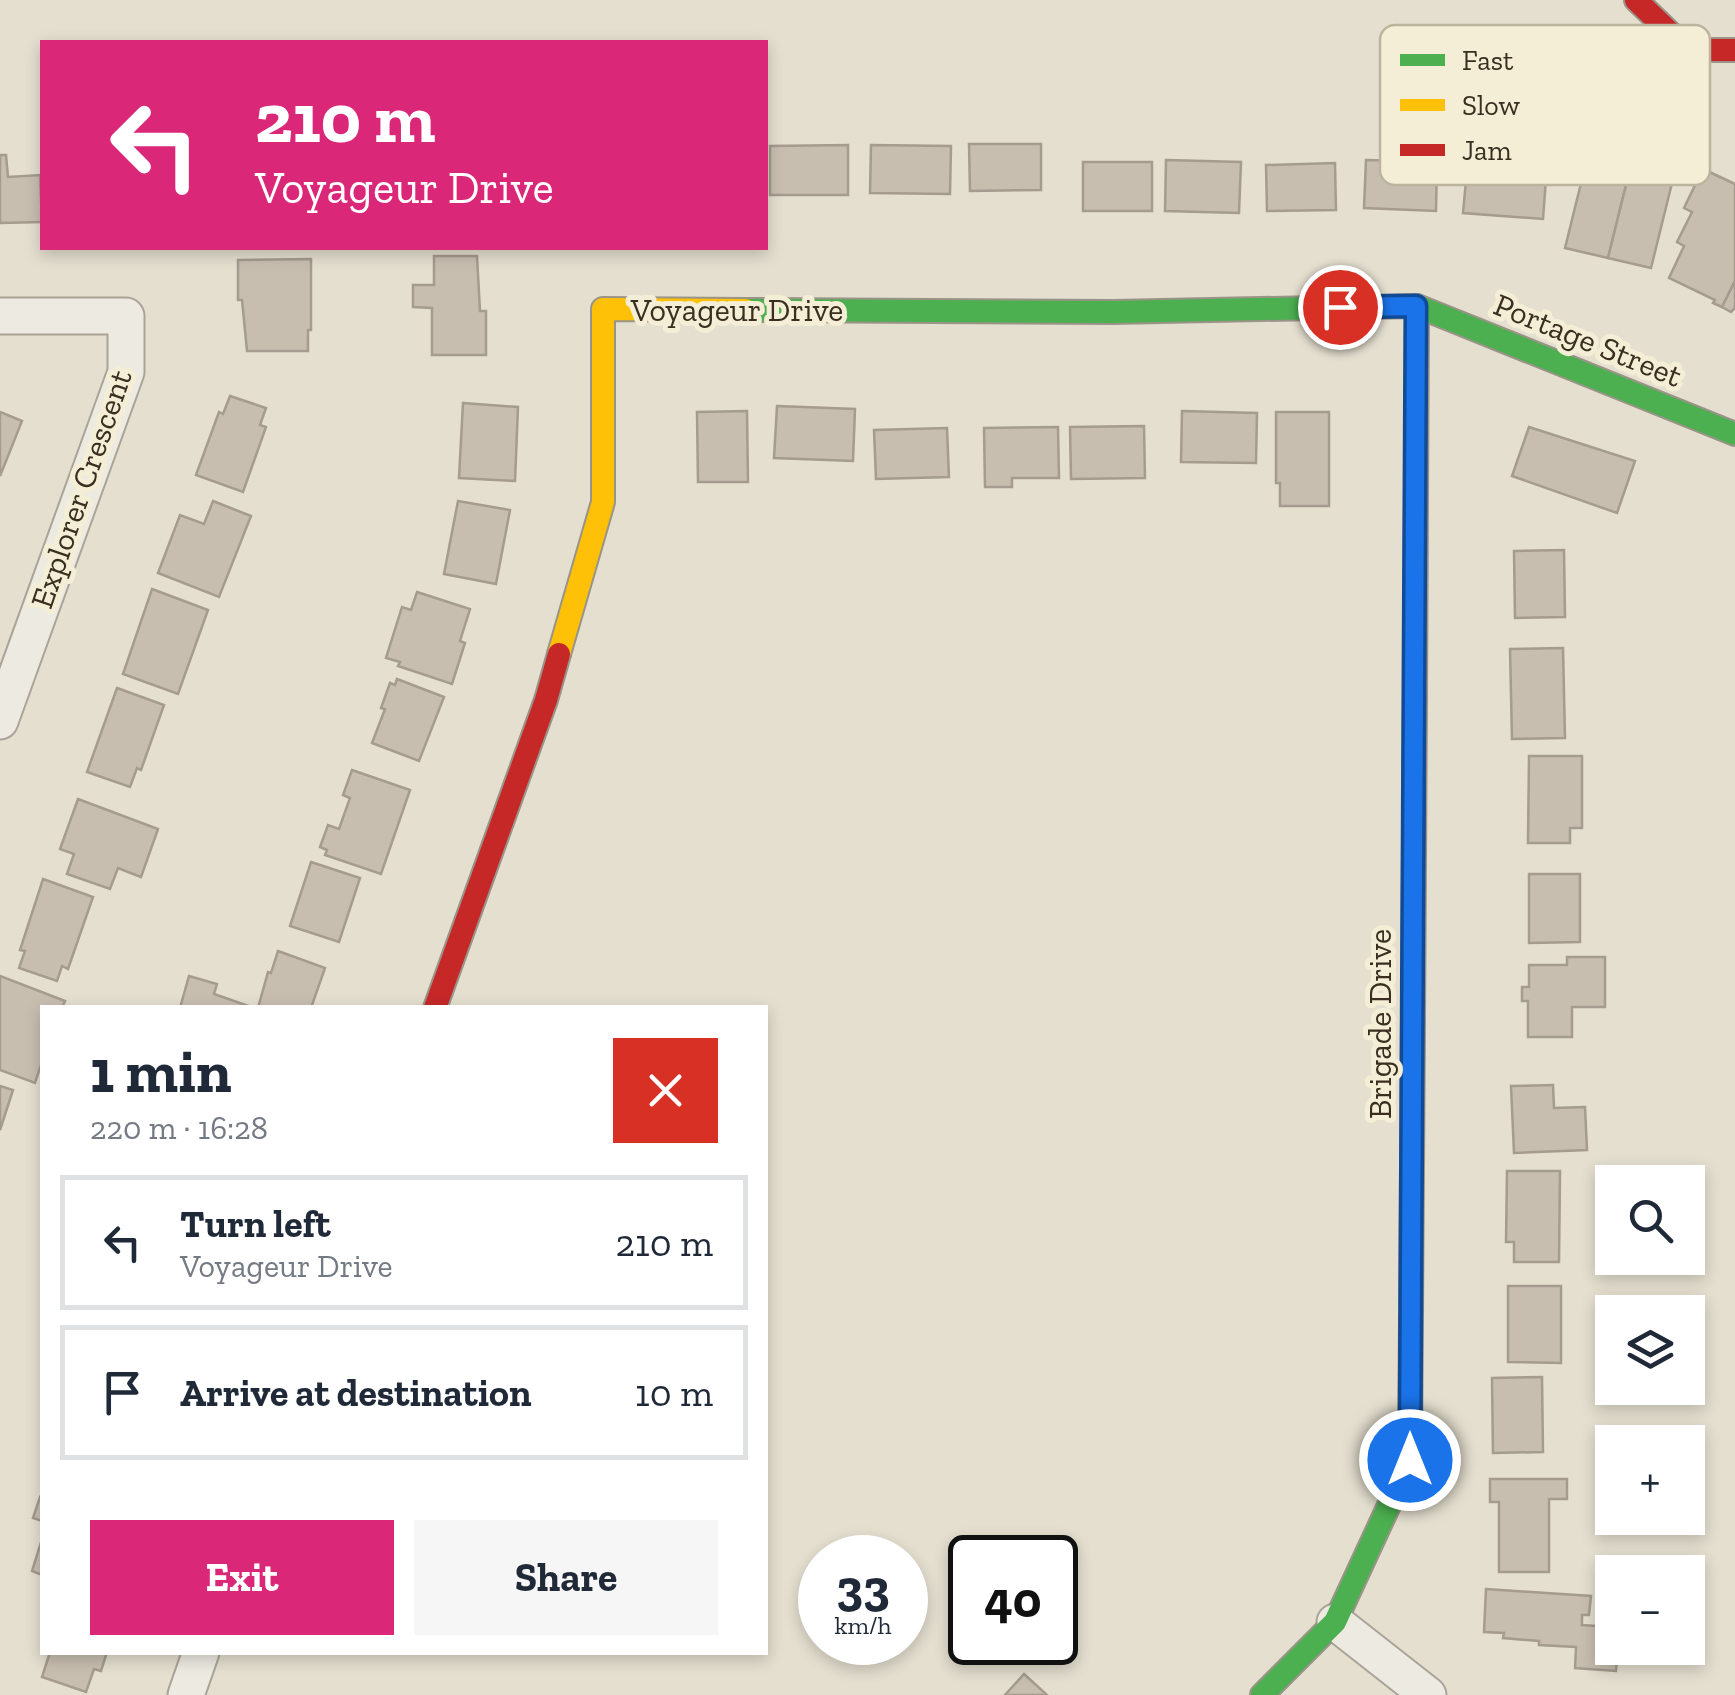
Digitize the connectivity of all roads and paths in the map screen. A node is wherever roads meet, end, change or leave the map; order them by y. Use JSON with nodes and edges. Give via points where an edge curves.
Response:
{"nodes":[{"id":1,"x":1636,"y":0,"type":"edge"},
{"id":2,"x":1662,"y":25,"type":"edge"},
{"id":3,"x":1416,"y":306,"type":"junction"},
{"id":4,"x":0,"y":316,"type":"edge"},
{"id":5,"x":1735,"y":434,"type":"edge"},
{"id":6,"x":0,"y":721,"type":"edge"},
{"id":7,"x":436,"y":1005,"type":"edge"},
{"id":8,"x":1335,"y":1622,"type":"junction"},
{"id":9,"x":200,"y":1655,"type":"edge"},
{"id":10,"x":186,"y":1695,"type":"edge"},
{"id":11,"x":1262,"y":1695,"type":"edge"},
{"id":12,"x":1428,"y":1695,"type":"edge"}],
"edges":[{"from":1,"to":2,"type":"street"},
{"from":3,"to":5,"type":"street","name":"Portage Street"},
{"from":3,"to":7,"type":"street","name":"Voyageur Drive","via":[[603,309],[603,502],[546,700]]},
{"from":3,"to":8,"type":"street","name":"Brigade Drive","via":[[1410,1460]]},
{"from":4,"to":6,"type":"street","name":"Explorer Crescent","via":[[126,316],[126,372]]},
{"from":8,"to":11,"type":"street","name":"Brigade Drive"},
{"from":8,"to":12,"type":"street"},
{"from":9,"to":10,"type":"street"}]}
